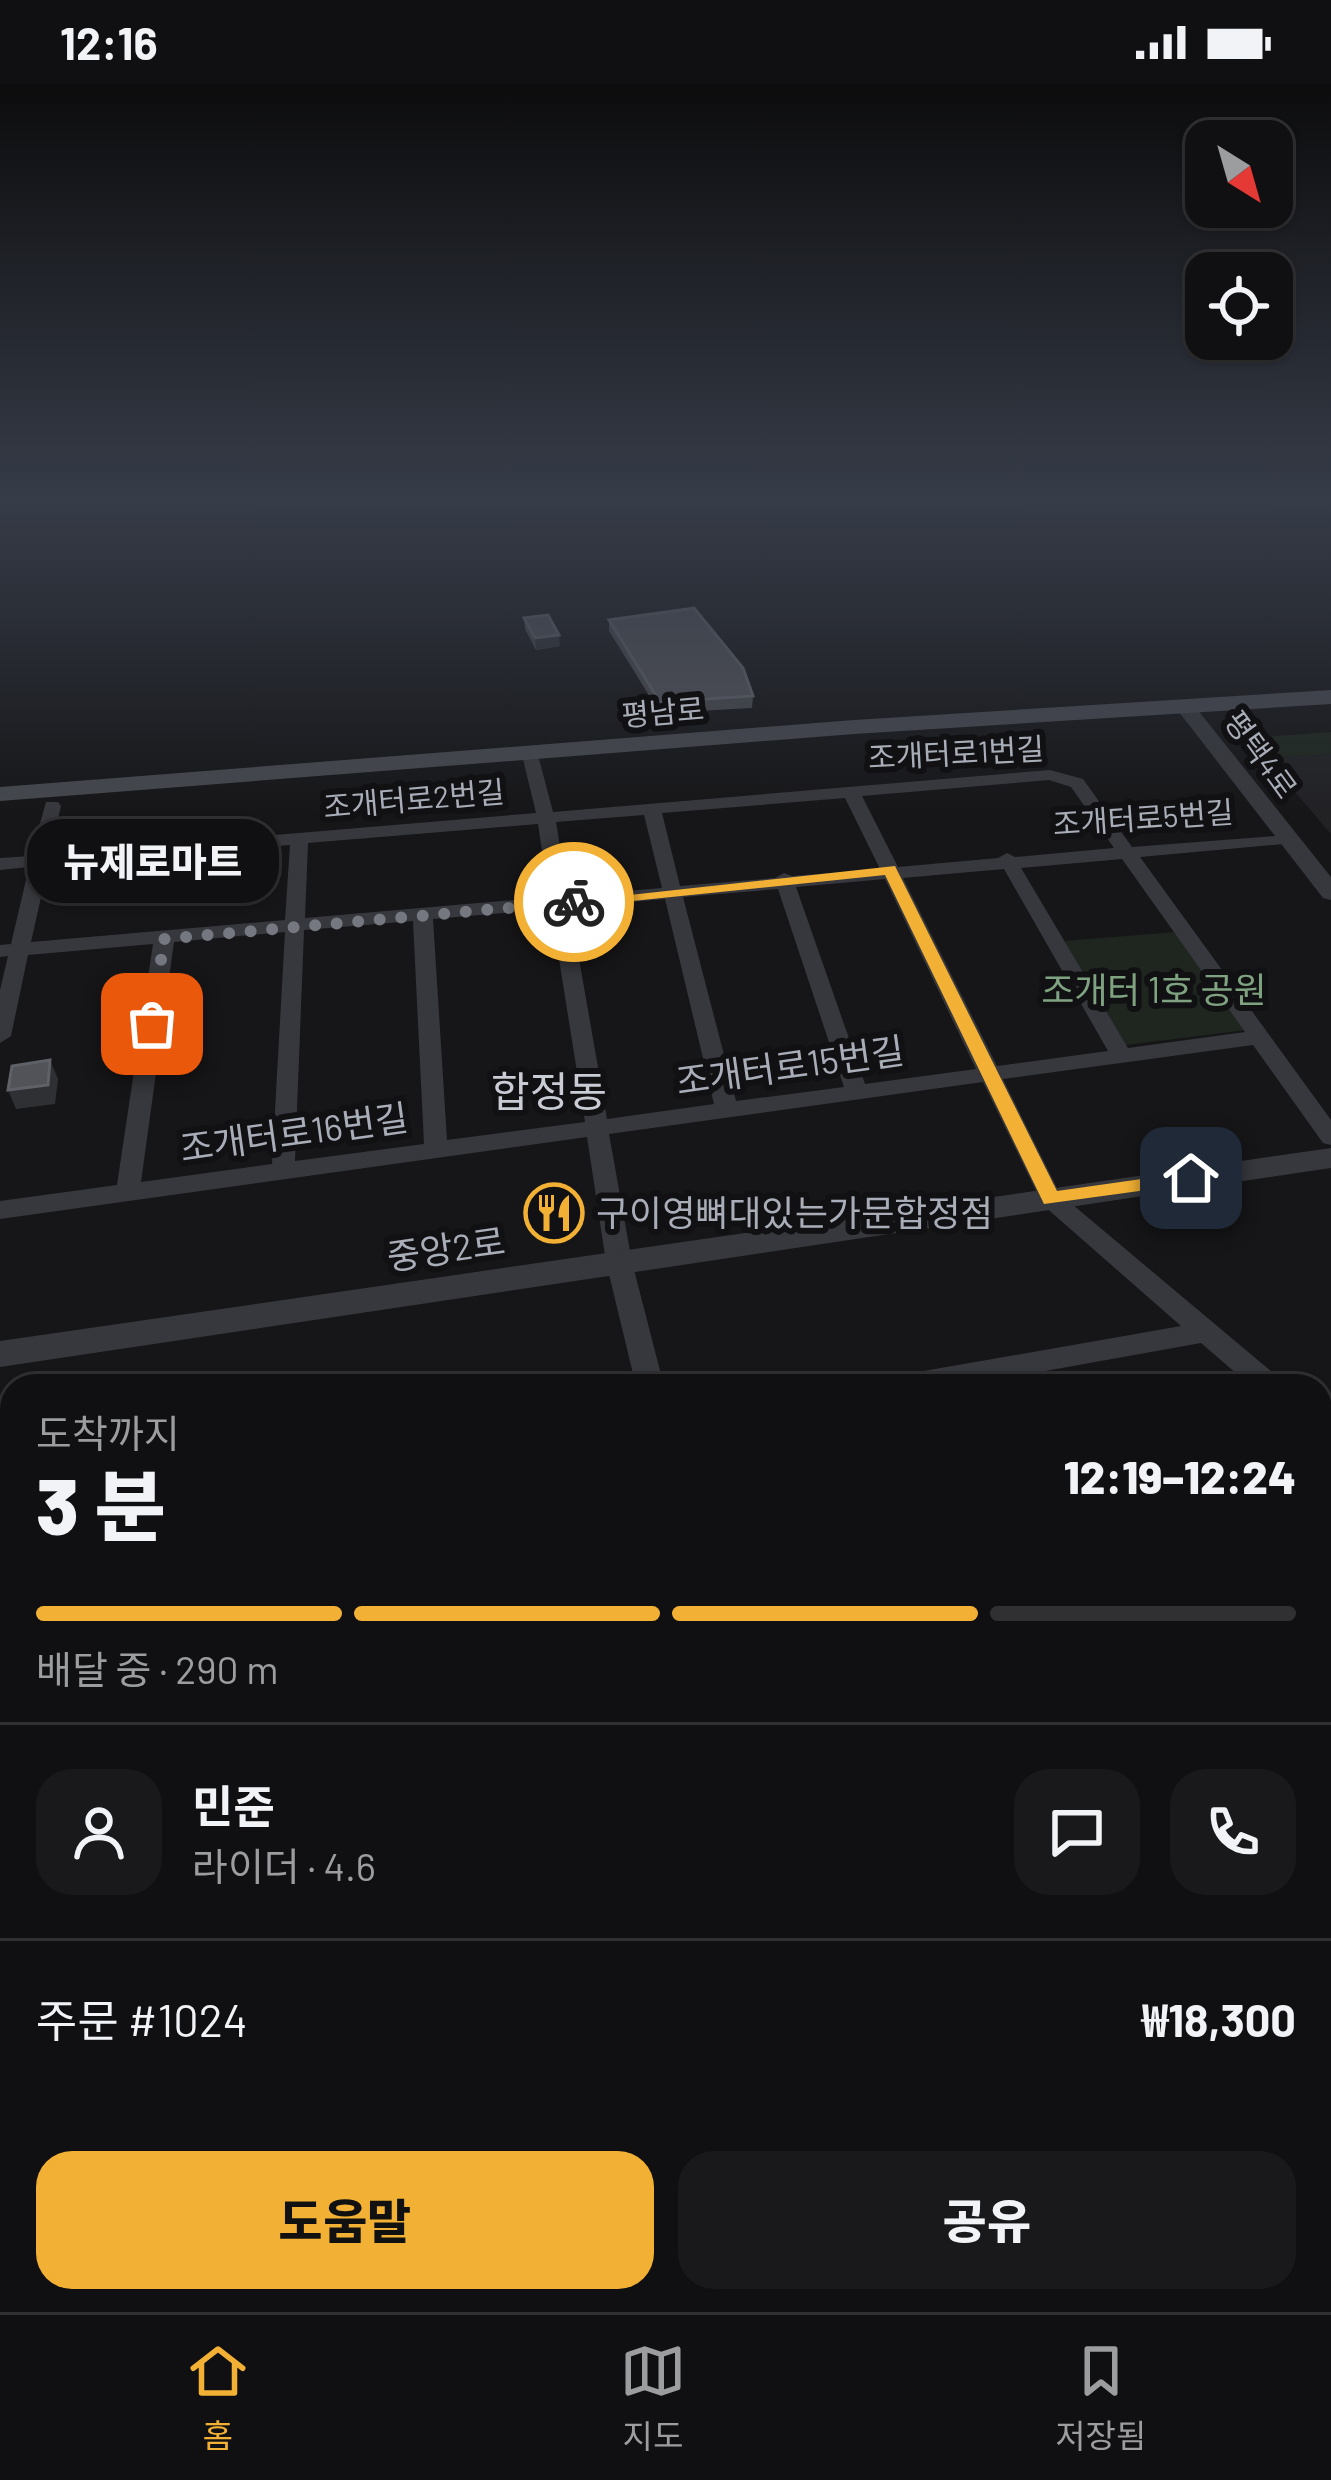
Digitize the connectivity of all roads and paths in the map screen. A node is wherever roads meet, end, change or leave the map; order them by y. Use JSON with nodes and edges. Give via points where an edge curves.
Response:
{"nodes":[{"id":1,"x":1331,"y":698,"type":"edge"},
{"id":2,"x":1331,"y":712,"type":"edge"},
{"id":3,"x":1201,"y":714,"type":"junction"},
{"id":4,"x":532,"y":762,"type":"junction"},
{"id":5,"x":850,"y":790,"type":"junction"},
{"id":6,"x":0,"y":794,"type":"edge"},
{"id":7,"x":52,"y":806,"type":"junction"},
{"id":8,"x":651,"y":806,"type":"junction"},
{"id":9,"x":0,"y":810,"type":"edge"},
{"id":10,"x":546,"y":818,"type":"junction"},
{"id":11,"x":1284,"y":838,"type":"junction"},
{"id":12,"x":299,"y":840,"type":"junction"},
{"id":13,"x":1128,"y":850,"type":"junction"},
{"id":14,"x":1007,"y":859,"type":"junction"},
{"id":15,"x":43,"y":861,"type":"junction"},
{"id":16,"x":0,"y":864,"type":"edge"},
{"id":17,"x":1331,"y":867,"type":"edge"},
{"id":18,"x":890,"y":869,"type":"junction"},
{"id":19,"x":784,"y":879,"type":"junction"},
{"id":20,"x":670,"y":889,"type":"junction"},
{"id":21,"x":1331,"y":893,"type":"edge"},
{"id":22,"x":560,"y":904,"type":"junction"},
{"id":23,"x":423,"y":916,"type":"junction"},
{"id":24,"x":294,"y":926,"type":"junction"},
{"id":25,"x":164,"y":939,"type":"junction"},
{"id":26,"x":23,"y":949,"type":"junction"},
{"id":27,"x":0,"y":951,"type":"edge"},
{"id":28,"x":0,"y":1036,"type":"edge"},
{"id":29,"x":1258,"y":1037,"type":"junction"},
{"id":30,"x":1122,"y":1056,"type":"junction"},
{"id":31,"x":992,"y":1075,"type":"junction"},
{"id":32,"x":857,"y":1093,"type":"junction"},
{"id":33,"x":727,"y":1111,"type":"junction"},
{"id":34,"x":598,"y":1131,"type":"junction"},
{"id":35,"x":1331,"y":1137,"type":"edge"},
{"id":36,"x":436,"y":1150,"type":"junction"},
{"id":37,"x":1331,"y":1158,"type":"edge"},
{"id":38,"x":283,"y":1171,"type":"junction"},
{"id":39,"x":128,"y":1192,"type":"junction"},
{"id":40,"x":1051,"y":1199,"type":"junction"},
{"id":41,"x":0,"y":1210,"type":"edge"},
{"id":42,"x":619,"y":1262,"type":"junction"},
{"id":43,"x":1204,"y":1332,"type":"junction"},
{"id":44,"x":0,"y":1354,"type":"edge"},
{"id":45,"x":1026,"y":1364,"type":"junction"},
{"id":46,"x":647,"y":1374,"type":"edge"},
{"id":47,"x":969,"y":1374,"type":"edge"},
{"id":48,"x":1036,"y":1374,"type":"edge"},
{"id":49,"x":1255,"y":1374,"type":"edge"}],
"edges":[{"from":1,"to":3,"type":"main road","name":"평남로"},
{"from":2,"to":3,"type":"main road","name":"평남로"},
{"from":3,"to":4,"type":"main road","name":"평남로"},
{"from":3,"to":11,"type":"street","name":"평택4로"},
{"from":3,"to":17,"type":"street","name":"평택4로"},
{"from":4,"to":6,"type":"main road","name":"평남로"},
{"from":4,"to":7,"type":"main road","name":"평남로"},
{"from":4,"to":10,"type":"street"},
{"from":5,"to":8,"type":"street","name":"조개터로1번길"},
{"from":5,"to":13,"type":"street","name":"조개터로1번길","via":[[1050,775],[1077,783]]},
{"from":5,"to":18,"type":"street"},
{"from":7,"to":9,"type":"main road","name":"평남로"},
{"from":7,"to":15,"type":"street"},
{"from":8,"to":10,"type":"street","name":"조개터로1번길"},
{"from":8,"to":20,"type":"street"},
{"from":10,"to":12,"type":"street","name":"조개터로2번길"},
{"from":10,"to":22,"type":"street"},
{"from":11,"to":13,"type":"street","name":"조개터로5번길"},
{"from":11,"to":21,"type":"street","name":"평택4로"},
{"from":12,"to":15,"type":"street","name":"조개터로2번길"},
{"from":12,"to":24,"type":"street"},
{"from":13,"to":14,"type":"street","name":"조개터로5번길"},
{"from":13,"to":29,"type":"street","name":"조개터로1번길"},
{"from":14,"to":18,"type":"street","name":"조개터로5번길"},
{"from":14,"to":30,"type":"street","name":"조개터로5번길"},
{"from":15,"to":16,"type":"street","name":"조개터로2번길"},
{"from":15,"to":26,"type":"street"},
{"from":18,"to":19,"type":"street","name":"조개터로5번길"},
{"from":18,"to":31,"type":"street"},
{"from":19,"to":20,"type":"street","name":"조개터로5번길"},
{"from":19,"to":32,"type":"street"},
{"from":20,"to":22,"type":"street","name":"조개터로5번길"},
{"from":20,"to":33,"type":"street"},
{"from":22,"to":23,"type":"street","name":"조개터로5번길"},
{"from":22,"to":34,"type":"street"},
{"from":23,"to":24,"type":"street","name":"조개터로5번길"},
{"from":23,"to":36,"type":"street"},
{"from":24,"to":25,"type":"street","name":"조개터로5번길"},
{"from":24,"to":38,"type":"street"},
{"from":25,"to":26,"type":"street","name":"조개터로5번길"},
{"from":25,"to":39,"type":"street"},
{"from":26,"to":27,"type":"street","name":"조개터로5번길"},
{"from":26,"to":28,"type":"street"},
{"from":29,"to":30,"type":"street","name":"조개터로15번길"},
{"from":29,"to":35,"type":"street","name":"조개터로1번길"},
{"from":30,"to":31,"type":"street","name":"조개터로15번길"},
{"from":31,"to":32,"type":"street","name":"조개터로15번길"},
{"from":31,"to":40,"type":"street"},
{"from":32,"to":33,"type":"street","name":"조개터로15번길"},
{"from":33,"to":34,"type":"street","name":"조개터로15번길"},
{"from":34,"to":36,"type":"street","name":"조개터로16번길"},
{"from":34,"to":42,"type":"street"},
{"from":36,"to":38,"type":"street","name":"조개터로16번길"},
{"from":37,"to":40,"type":"street","name":"중앙2로"},
{"from":38,"to":39,"type":"street","name":"조개터로16번길"},
{"from":39,"to":41,"type":"street","name":"조개터로16번길"},
{"from":40,"to":42,"type":"street","name":"중앙2로"},
{"from":40,"to":43,"type":"street"},
{"from":42,"to":44,"type":"street","name":"중앙2로"},
{"from":42,"to":46,"type":"street"},
{"from":43,"to":45,"type":"street"},
{"from":43,"to":49,"type":"street"},
{"from":45,"to":47,"type":"street"},
{"from":45,"to":48,"type":"street"}]}
